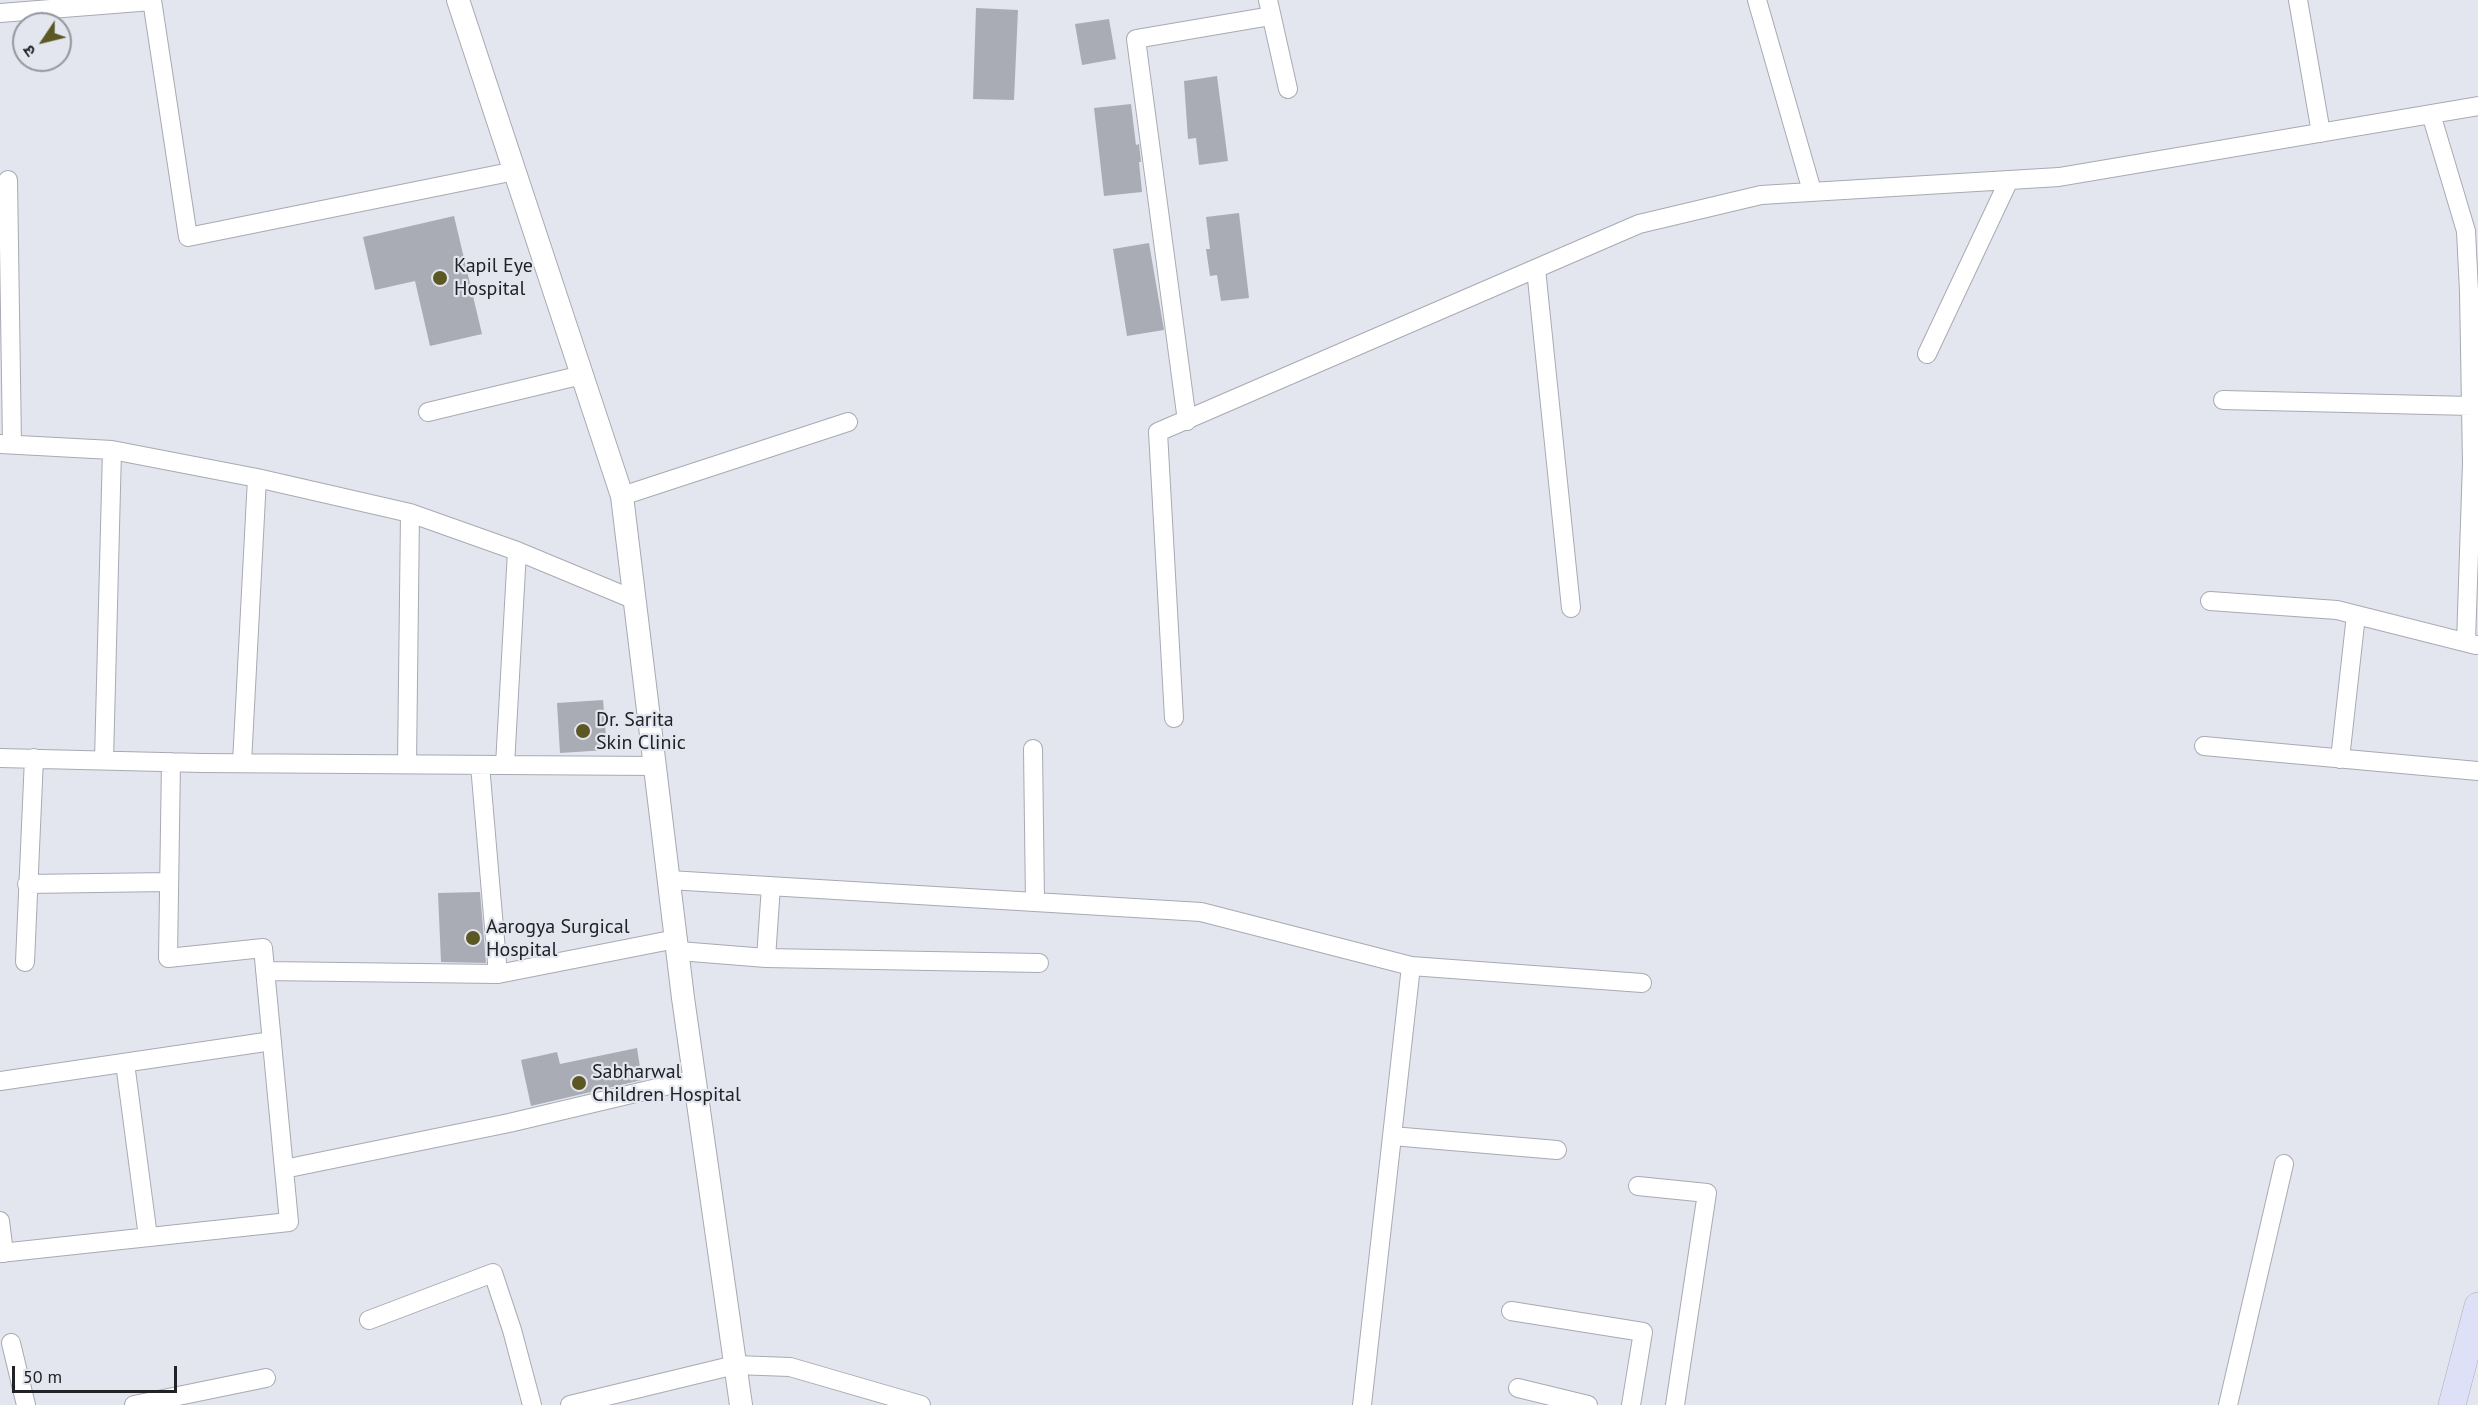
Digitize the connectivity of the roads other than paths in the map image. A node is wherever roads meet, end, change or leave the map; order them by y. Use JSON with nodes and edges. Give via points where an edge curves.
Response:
{"nodes":[{"id":1,"x":152,"y":0,"type":"edge"},
{"id":2,"x":458,"y":0,"type":"edge"},
{"id":3,"x":1757,"y":0,"type":"edge"},
{"id":4,"x":2298,"y":0,"type":"edge"},
{"id":5,"x":1270,"y":8,"type":"edge"},
{"id":6,"x":0,"y":13,"type":"edge"},
{"id":7,"x":1288,"y":89,"type":"dead end"},
{"id":8,"x":2478,"y":106,"type":"edge"},
{"id":9,"x":2430,"y":114,"type":"junction"},
{"id":10,"x":2321,"y":133,"type":"junction"},
{"id":11,"x":515,"y":171,"type":"junction"},
{"id":12,"x":8,"y":180,"type":"dead end"},
{"id":13,"x":2009,"y":180,"type":"junction"},
{"id":14,"x":1812,"y":192,"type":"junction"},
{"id":15,"x":1536,"y":269,"type":"junction"},
{"id":16,"x":1927,"y":354,"type":"dead end"},
{"id":17,"x":582,"y":375,"type":"junction"},
{"id":18,"x":2223,"y":400,"type":"dead end"},
{"id":19,"x":2471,"y":406,"type":"junction"},
{"id":20,"x":428,"y":412,"type":"dead end"},
{"id":21,"x":1187,"y":421,"type":"junction"},
{"id":22,"x":848,"y":422,"type":"dead end"},
{"id":23,"x":6,"y":444,"type":"edge"},
{"id":24,"x":112,"y":450,"type":"junction"},
{"id":25,"x":257,"y":478,"type":"junction"},
{"id":26,"x":622,"y":496,"type":"junction"},
{"id":27,"x":410,"y":513,"type":"junction"},
{"id":28,"x":517,"y":550,"type":"junction"},
{"id":29,"x":635,"y":600,"type":"junction"},
{"id":30,"x":2210,"y":601,"type":"dead end"},
{"id":31,"x":1571,"y":608,"type":"dead end"},
{"id":32,"x":2356,"y":615,"type":"junction"},
{"id":33,"x":2472,"y":644,"type":"edge"},
{"id":34,"x":1174,"y":718,"type":"dead end"},
{"id":35,"x":2204,"y":746,"type":"dead end"},
{"id":36,"x":1033,"y":749,"type":"dead end"},
{"id":37,"x":0,"y":758,"type":"edge"},
{"id":38,"x":34,"y":759,"type":"junction"},
{"id":39,"x":2340,"y":759,"type":"junction"},
{"id":40,"x":104,"y":760,"type":"junction"},
{"id":41,"x":171,"y":762,"type":"junction"},
{"id":42,"x":242,"y":763,"type":"junction"},
{"id":43,"x":407,"y":764,"type":"junction"},
{"id":44,"x":480,"y":765,"type":"junction"},
{"id":45,"x":506,"y":765,"type":"junction"},
{"id":46,"x":655,"y":766,"type":"junction"},
{"id":47,"x":2478,"y":771,"type":"edge"},
{"id":48,"x":669,"y":880,"type":"junction"},
{"id":49,"x":169,"y":882,"type":"junction"},
{"id":50,"x":27,"y":884,"type":"junction"},
{"id":51,"x":771,"y":886,"type":"junction"},
{"id":52,"x":1035,"y":902,"type":"junction"},
{"id":53,"x":678,"y":945,"type":"junction"},
{"id":54,"x":766,"y":958,"type":"junction"},
{"id":55,"x":25,"y":962,"type":"dead end"},
{"id":56,"x":1039,"y":963,"type":"dead end"},
{"id":57,"x":1411,"y":966,"type":"junction"},
{"id":58,"x":265,"y":971,"type":"junction"},
{"id":59,"x":498,"y":975,"type":"junction"},
{"id":60,"x":1642,"y":983,"type":"dead end"},
{"id":61,"x":272,"y":1041,"type":"junction"},
{"id":62,"x":125,"y":1063,"type":"junction"},
{"id":63,"x":695,"y":1079,"type":"junction"},
{"id":64,"x":0,"y":1082,"type":"edge"},
{"id":65,"x":1392,"y":1136,"type":"junction"},
{"id":66,"x":1557,"y":1150,"type":"dead end"},
{"id":67,"x":2284,"y":1164,"type":"dead end"},
{"id":68,"x":284,"y":1169,"type":"junction"},
{"id":69,"x":1638,"y":1186,"type":"dead end"},
{"id":70,"x":0,"y":1221,"type":"edge"},
{"id":71,"x":148,"y":1237,"type":"junction"},
{"id":72,"x":2,"y":1253,"type":"edge"},
{"id":73,"x":2478,"y":1306,"type":"edge"},
{"id":74,"x":1511,"y":1311,"type":"dead end"},
{"id":75,"x":369,"y":1320,"type":"dead end"},
{"id":76,"x":11,"y":1343,"type":"dead end"},
{"id":77,"x":2472,"y":1357,"type":"edge"},
{"id":78,"x":735,"y":1365,"type":"junction"},
{"id":79,"x":266,"y":1378,"type":"dead end"},
{"id":80,"x":1518,"y":1388,"type":"dead end"},
{"id":81,"x":156,"y":1403,"type":"edge"},
{"id":82,"x":26,"y":1405,"type":"edge"},
{"id":83,"x":134,"y":1405,"type":"edge"},
{"id":84,"x":532,"y":1405,"type":"edge"},
{"id":85,"x":570,"y":1405,"type":"edge"},
{"id":86,"x":741,"y":1405,"type":"edge"},
{"id":87,"x":921,"y":1405,"type":"edge"},
{"id":88,"x":1362,"y":1405,"type":"edge"},
{"id":89,"x":1588,"y":1405,"type":"edge"},
{"id":90,"x":1631,"y":1405,"type":"edge"},
{"id":91,"x":1675,"y":1405,"type":"edge"},
{"id":92,"x":2228,"y":1405,"type":"edge"},
{"id":93,"x":2452,"y":1405,"type":"edge"}],
"edges":[{"from":1,"to":6,"type":"street"},
{"from":1,"to":11,"type":"street","via":[[188,237]]},
{"from":2,"to":11,"type":"street"},
{"from":3,"to":14,"type":"street"},
{"from":4,"to":10,"type":"street"},
{"from":5,"to":7,"type":"street"},
{"from":5,"to":21,"type":"street","via":[[1136,39]]},
{"from":8,"to":9,"type":"street"},
{"from":9,"to":10,"type":"street"},
{"from":9,"to":19,"type":"street","via":[[2466,231]]},
{"from":10,"to":13,"type":"street","via":[[2059,177]]},
{"from":11,"to":17,"type":"street"},
{"from":12,"to":23,"type":"street"},
{"from":13,"to":14,"type":"street"},
{"from":13,"to":16,"type":"street"},
{"from":14,"to":15,"type":"street","via":[[1761,195],[1639,224]]},
{"from":15,"to":21,"type":"street"},
{"from":15,"to":31,"type":"street"},
{"from":17,"to":20,"type":"street"},
{"from":17,"to":26,"type":"street"},
{"from":18,"to":19,"type":"street"},
{"from":19,"to":33,"type":"street"},
{"from":21,"to":34,"type":"street","via":[[1158,432]]},
{"from":22,"to":26,"type":"street"},
{"from":23,"to":24,"type":"street"},
{"from":24,"to":25,"type":"street"},
{"from":24,"to":40,"type":"street"},
{"from":25,"to":27,"type":"street"},
{"from":25,"to":42,"type":"street"},
{"from":26,"to":29,"type":"street"},
{"from":27,"to":28,"type":"street"},
{"from":27,"to":43,"type":"street"},
{"from":28,"to":29,"type":"street"},
{"from":28,"to":45,"type":"street"},
{"from":29,"to":46,"type":"street"},
{"from":30,"to":32,"type":"street","via":[[2337,610]]},
{"from":32,"to":33,"type":"street"},
{"from":32,"to":39,"type":"street"},
{"from":35,"to":39,"type":"street"},
{"from":36,"to":52,"type":"street"},
{"from":37,"to":38,"type":"street"},
{"from":38,"to":40,"type":"street"},
{"from":38,"to":50,"type":"street"},
{"from":39,"to":47,"type":"street"},
{"from":40,"to":41,"type":"street"},
{"from":41,"to":42,"type":"street"},
{"from":41,"to":49,"type":"street"},
{"from":42,"to":43,"type":"street"},
{"from":43,"to":44,"type":"street"},
{"from":44,"to":45,"type":"street"},
{"from":44,"to":59,"type":"street"},
{"from":45,"to":46,"type":"street"},
{"from":46,"to":48,"type":"street"},
{"from":48,"to":51,"type":"street"},
{"from":48,"to":53,"type":"street"},
{"from":49,"to":50,"type":"street"},
{"from":49,"to":58,"type":"street","via":[[168,958],[263,948]]},
{"from":50,"to":55,"type":"street"},
{"from":51,"to":52,"type":"street"},
{"from":51,"to":54,"type":"street"},
{"from":52,"to":57,"type":"street","via":[[1201,912]]},
{"from":53,"to":54,"type":"street"},
{"from":53,"to":59,"type":"street"},
{"from":53,"to":63,"type":"street"},
{"from":54,"to":56,"type":"street"},
{"from":57,"to":60,"type":"street"},
{"from":57,"to":65,"type":"street"},
{"from":58,"to":59,"type":"street"},
{"from":58,"to":61,"type":"street"},
{"from":61,"to":62,"type":"street"},
{"from":61,"to":68,"type":"street"},
{"from":62,"to":64,"type":"street"},
{"from":62,"to":71,"type":"street"},
{"from":63,"to":68,"type":"street","via":[[509,1123]]},
{"from":63,"to":78,"type":"street"},
{"from":65,"to":66,"type":"street"},
{"from":65,"to":88,"type":"street"},
{"from":67,"to":92,"type":"street"},
{"from":68,"to":71,"type":"street","via":[[289,1222]]},
{"from":69,"to":91,"type":"street","via":[[1707,1193]]},
{"from":70,"to":72,"type":"street"},
{"from":71,"to":72,"type":"street"},
{"from":73,"to":77,"type":"main road"},
{"from":74,"to":90,"type":"street","via":[[1643,1332]]},
{"from":75,"to":84,"type":"street","via":[[493,1273]]},
{"from":76,"to":82,"type":"street"},
{"from":77,"to":93,"type":"main road"},
{"from":78,"to":85,"type":"street"},
{"from":78,"to":86,"type":"street"},
{"from":78,"to":87,"type":"street","via":[[790,1367]]},
{"from":79,"to":81,"type":"street"},
{"from":80,"to":89,"type":"street"},
{"from":81,"to":83,"type":"street"}]}
